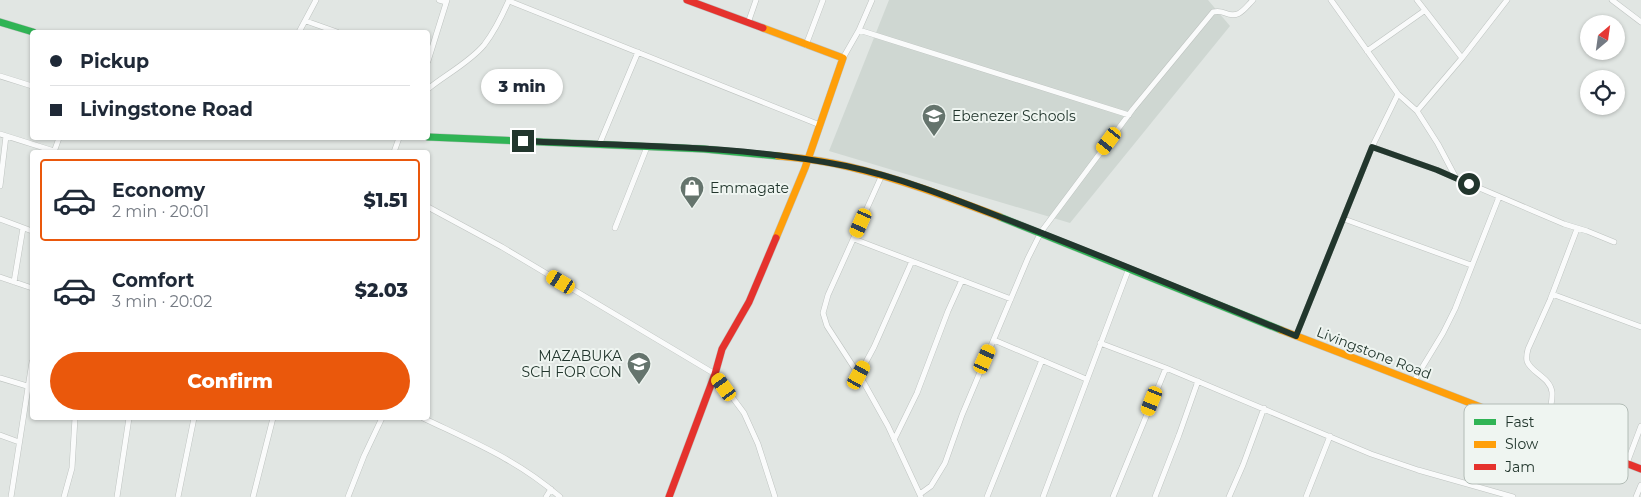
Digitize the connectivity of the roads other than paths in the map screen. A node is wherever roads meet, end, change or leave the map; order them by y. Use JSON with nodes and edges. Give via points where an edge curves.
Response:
{"nodes":[{"id":1,"x":316,"y":0,"type":"edge"},
{"id":2,"x":439,"y":0,"type":"edge"},
{"id":3,"x":688,"y":0,"type":"edge"},
{"id":4,"x":756,"y":0,"type":"edge"},
{"id":5,"x":823,"y":0,"type":"edge"},
{"id":6,"x":872,"y":0,"type":"edge"},
{"id":7,"x":1253,"y":0,"type":"edge"},
{"id":8,"x":1331,"y":0,"type":"edge"},
{"id":9,"x":1417,"y":0,"type":"edge"},
{"id":10,"x":1507,"y":0,"type":"edge"},
{"id":11,"x":1612,"y":0,"type":"edge"},
{"id":12,"x":447,"y":1,"type":"edge"},
{"id":13,"x":509,"y":1,"type":"edge"},
{"id":14,"x":1424,"y":11,"type":"junction"},
{"id":15,"x":306,"y":21,"type":"junction"},
{"id":16,"x":0,"y":22,"type":"edge"},
{"id":17,"x":1641,"y":22,"type":"edge"},
{"id":18,"x":748,"y":23,"type":"junction"},
{"id":19,"x":300,"y":30,"type":"edge"},
{"id":20,"x":331,"y":30,"type":"edge"},
{"id":21,"x":859,"y":30,"type":"junction"},
{"id":22,"x":30,"y":31,"type":"edge"},
{"id":23,"x":806,"y":44,"type":"junction"},
{"id":24,"x":1367,"y":51,"type":"junction"},
{"id":25,"x":638,"y":52,"type":"junction"},
{"id":26,"x":430,"y":56,"type":"edge"},
{"id":27,"x":843,"y":58,"type":"junction"},
{"id":28,"x":1462,"y":58,"type":"junction"},
{"id":29,"x":0,"y":76,"type":"edge"},
{"id":30,"x":30,"y":85,"type":"edge"},
{"id":31,"x":430,"y":88,"type":"edge"},
{"id":32,"x":1398,"y":94,"type":"junction"},
{"id":33,"x":1417,"y":112,"type":"junction"},
{"id":34,"x":1129,"y":114,"type":"junction"},
{"id":35,"x":820,"y":125,"type":"junction"},
{"id":36,"x":3,"y":135,"type":"edge"},
{"id":37,"x":430,"y":137,"type":"edge"},
{"id":38,"x":599,"y":145,"type":"junction"},
{"id":39,"x":647,"y":147,"type":"junction"},
{"id":40,"x":1372,"y":147,"type":"junction"},
{"id":41,"x":48,"y":150,"type":"edge"},
{"id":42,"x":808,"y":158,"type":"junction"},
{"id":43,"x":882,"y":176,"type":"junction"},
{"id":44,"x":1456,"y":178,"type":"junction"},
{"id":45,"x":0,"y":186,"type":"edge"},
{"id":46,"x":1499,"y":197,"type":"junction"},
{"id":47,"x":430,"y":208,"type":"edge"},
{"id":48,"x":0,"y":219,"type":"edge"},
{"id":49,"x":1344,"y":219,"type":"junction"},
{"id":50,"x":23,"y":228,"type":"junction"},
{"id":51,"x":615,"y":228,"type":"dead end"},
{"id":52,"x":1577,"y":229,"type":"junction"},
{"id":53,"x":30,"y":230,"type":"edge"},
{"id":54,"x":1041,"y":232,"type":"junction"},
{"id":55,"x":854,"y":239,"type":"junction"},
{"id":56,"x":1614,"y":242,"type":"dead end"},
{"id":57,"x":912,"y":261,"type":"junction"},
{"id":58,"x":1471,"y":265,"type":"junction"},
{"id":59,"x":1129,"y":268,"type":"junction"},
{"id":60,"x":0,"y":277,"type":"edge"},
{"id":61,"x":962,"y":280,"type":"junction"},
{"id":62,"x":14,"y":282,"type":"junction"},
{"id":63,"x":30,"y":287,"type":"edge"},
{"id":64,"x":1552,"y":294,"type":"junction"},
{"id":65,"x":1011,"y":299,"type":"junction"},
{"id":66,"x":1641,"y":327,"type":"edge"},
{"id":67,"x":1296,"y":336,"type":"junction"},
{"id":68,"x":994,"y":340,"type":"junction"},
{"id":69,"x":1100,"y":343,"type":"junction"},
{"id":70,"x":1042,"y":360,"type":"junction"},
{"id":71,"x":1166,"y":368,"type":"junction"},
{"id":72,"x":30,"y":372,"type":"edge"},
{"id":73,"x":715,"y":374,"type":"junction"},
{"id":74,"x":859,"y":375,"type":"junction"},
{"id":75,"x":0,"y":378,"type":"edge"},
{"id":76,"x":1086,"y":379,"type":"junction"},
{"id":77,"x":1198,"y":381,"type":"junction"},
{"id":78,"x":1414,"y":381,"type":"junction"},
{"id":79,"x":27,"y":386,"type":"junction"},
{"id":80,"x":1473,"y":404,"type":"edge"},
{"id":81,"x":1551,"y":404,"type":"edge"},
{"id":82,"x":1264,"y":408,"type":"junction"},
{"id":83,"x":75,"y":420,"type":"edge"},
{"id":84,"x":129,"y":420,"type":"edge"},
{"id":85,"x":194,"y":420,"type":"edge"},
{"id":86,"x":273,"y":420,"type":"edge"},
{"id":87,"x":381,"y":420,"type":"edge"},
{"id":88,"x":427,"y":420,"type":"edge"},
{"id":89,"x":1641,"y":426,"type":"edge"},
{"id":90,"x":0,"y":435,"type":"edge"},
{"id":91,"x":1330,"y":436,"type":"junction"},
{"id":92,"x":894,"y":440,"type":"junction"},
{"id":93,"x":18,"y":442,"type":"junction"},
{"id":94,"x":1628,"y":460,"type":"edge"},
{"id":95,"x":1628,"y":463,"type":"edge"},
{"id":96,"x":1641,"y":469,"type":"edge"},
{"id":97,"x":1464,"y":483,"type":"edge"},
{"id":98,"x":1467,"y":484,"type":"edge"},
{"id":99,"x":1641,"y":485,"type":"edge"},
{"id":100,"x":552,"y":489,"type":"junction"},
{"id":101,"x":920,"y":496,"type":"edge"},
{"id":102,"x":11,"y":497,"type":"edge"},
{"id":103,"x":64,"y":497,"type":"edge"},
{"id":104,"x":117,"y":497,"type":"edge"},
{"id":105,"x":178,"y":497,"type":"edge"},
{"id":106,"x":253,"y":497,"type":"edge"},
{"id":107,"x":348,"y":497,"type":"edge"},
{"id":108,"x":546,"y":497,"type":"edge"},
{"id":109,"x":560,"y":497,"type":"edge"},
{"id":110,"x":669,"y":497,"type":"edge"},
{"id":111,"x":775,"y":497,"type":"edge"},
{"id":112,"x":987,"y":497,"type":"edge"},
{"id":113,"x":1043,"y":497,"type":"edge"},
{"id":114,"x":1113,"y":497,"type":"edge"},
{"id":115,"x":1155,"y":497,"type":"edge"},
{"id":116,"x":1229,"y":497,"type":"edge"},
{"id":117,"x":1306,"y":497,"type":"edge"},
{"id":118,"x":1513,"y":497,"type":"edge"},
{"id":119,"x":1636,"y":497,"type":"edge"}],
"edges":[{"from":1,"to":15,"type":"street"},
{"from":2,"to":12,"type":"street"},
{"from":3,"to":18,"type":"main road"},
{"from":4,"to":18,"type":"street"},
{"from":5,"to":23,"type":"street"},
{"from":6,"to":21,"type":"street"},
{"from":7,"to":34,"type":"street","via":[[1237,15],[1213,12]]},
{"from":8,"to":24,"type":"street"},
{"from":9,"to":14,"type":"street"},
{"from":10,"to":28,"type":"street"},
{"from":11,"to":17,"type":"street"},
{"from":12,"to":26,"type":"street"},
{"from":13,"to":25,"type":"street"},
{"from":13,"to":31,"type":"street","via":[[484,45]]},
{"from":14,"to":24,"type":"street"},
{"from":14,"to":28,"type":"street"},
{"from":15,"to":19,"type":"street"},
{"from":15,"to":20,"type":"street"},
{"from":16,"to":22,"type":"main road"},
{"from":18,"to":23,"type":"main road"},
{"from":21,"to":27,"type":"street"},
{"from":21,"to":34,"type":"street"},
{"from":23,"to":27,"type":"main road"},
{"from":24,"to":32,"type":"street"},
{"from":25,"to":35,"type":"street"},
{"from":25,"to":38,"type":"street"},
{"from":27,"to":35,"type":"main road"},
{"from":28,"to":33,"type":"street"},
{"from":29,"to":30,"type":"street"},
{"from":32,"to":33,"type":"street"},
{"from":32,"to":40,"type":"street"},
{"from":33,"to":44,"type":"street"},
{"from":34,"to":54,"type":"street"},
{"from":35,"to":42,"type":"main road"},
{"from":36,"to":41,"type":"street"},
{"from":36,"to":45,"type":"street"},
{"from":37,"to":38,"type":"main road","name":"Livingstone Road"},
{"from":38,"to":39,"type":"main road","name":"Livingstone Road"},
{"from":39,"to":42,"type":"main road","name":"Livingstone Road"},
{"from":39,"to":51,"type":"street"},
{"from":40,"to":44,"type":"street"},
{"from":40,"to":49,"type":"street"},
{"from":42,"to":43,"type":"main road","name":"Livingstone Road"},
{"from":42,"to":73,"type":"main road","via":[[749,302],[722,350]]},
{"from":43,"to":54,"type":"main road","name":"Livingstone Road"},
{"from":43,"to":55,"type":"street"},
{"from":44,"to":46,"type":"street"},
{"from":46,"to":52,"type":"street"},
{"from":46,"to":58,"type":"street"},
{"from":47,"to":73,"type":"street","via":[[502,247]]},
{"from":48,"to":50,"type":"street"},
{"from":49,"to":58,"type":"street"},
{"from":49,"to":67,"type":"street"},
{"from":50,"to":53,"type":"street"},
{"from":50,"to":62,"type":"street"},
{"from":52,"to":56,"type":"street"},
{"from":52,"to":64,"type":"street"},
{"from":54,"to":59,"type":"main road","name":"Livingstone Road"},
{"from":54,"to":65,"type":"street"},
{"from":55,"to":57,"type":"street"},
{"from":55,"to":74,"type":"street","via":[[823,313],[827,326]]},
{"from":57,"to":61,"type":"street"},
{"from":57,"to":74,"type":"street"},
{"from":58,"to":78,"type":"street","via":[[1449,321]]},
{"from":59,"to":67,"type":"main road","name":"Livingstone Road"},
{"from":59,"to":69,"type":"street"},
{"from":60,"to":62,"type":"street"},
{"from":61,"to":65,"type":"street"},
{"from":61,"to":92,"type":"street","via":[[918,392]]},
{"from":62,"to":63,"type":"street"},
{"from":64,"to":66,"type":"street"},
{"from":64,"to":81,"type":"street","via":[[1527,357],[1529,366],[1552,390]]},
{"from":65,"to":68,"type":"street"},
{"from":67,"to":78,"type":"main road","name":"Livingstone Road"},
{"from":68,"to":70,"type":"street"},
{"from":68,"to":101,"type":"street","via":[[945,463],[931,486]]},
{"from":69,"to":71,"type":"street"},
{"from":69,"to":76,"type":"street"},
{"from":70,"to":76,"type":"street"},
{"from":70,"to":112,"type":"street"},
{"from":71,"to":77,"type":"street"},
{"from":71,"to":114,"type":"street"},
{"from":72,"to":79,"type":"street"},
{"from":73,"to":110,"type":"main road"},
{"from":73,"to":111,"type":"street","via":[[744,414],[758,444]]},
{"from":74,"to":92,"type":"street"},
{"from":75,"to":79,"type":"street"},
{"from":76,"to":113,"type":"street"},
{"from":77,"to":82,"type":"street"},
{"from":77,"to":115,"type":"street"},
{"from":78,"to":80,"type":"main road","name":"Livingstone Road"},
{"from":79,"to":93,"type":"street"},
{"from":82,"to":91,"type":"street"},
{"from":82,"to":116,"type":"street"},
{"from":83,"to":103,"type":"street","via":[[72,468]]},
{"from":84,"to":104,"type":"street"},
{"from":85,"to":105,"type":"street"},
{"from":86,"to":106,"type":"street"},
{"from":87,"to":107,"type":"street"},
{"from":88,"to":100,"type":"street","via":[[524,469]]},
{"from":89,"to":94,"type":"street"},
{"from":90,"to":93,"type":"street"},
{"from":91,"to":97,"type":"street","via":[[1418,470]]},
{"from":91,"to":117,"type":"street"},
{"from":92,"to":101,"type":"street"},
{"from":93,"to":102,"type":"street"},
{"from":95,"to":96,"type":"main road","name":"Livingstone Road"},
{"from":98,"to":118,"type":"street"},
{"from":99,"to":119,"type":"street"},
{"from":100,"to":108,"type":"street"},
{"from":100,"to":109,"type":"street"}]}
